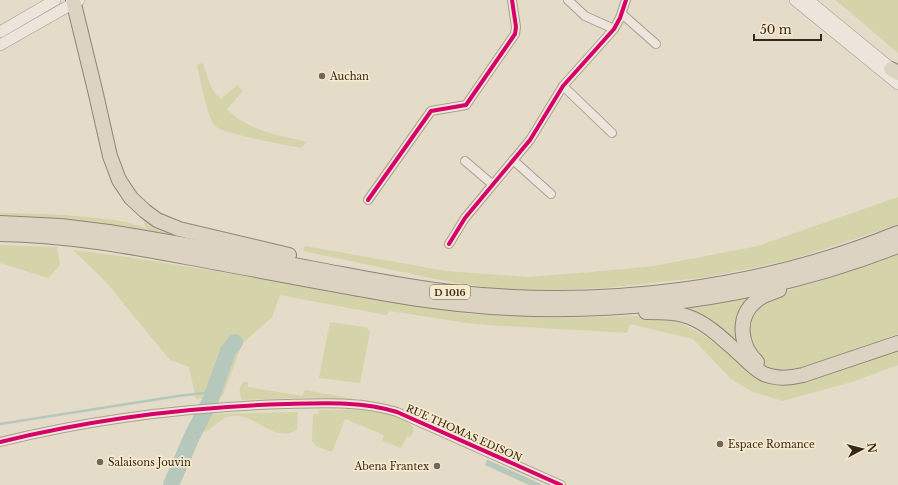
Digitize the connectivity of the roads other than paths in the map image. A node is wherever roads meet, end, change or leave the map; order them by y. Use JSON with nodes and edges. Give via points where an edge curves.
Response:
{"nodes":[{"id":1,"x":55,"y":0,"type":"edge"},
{"id":2,"x":512,"y":0,"type":"edge"},
{"id":3,"x":568,"y":0,"type":"edge"},
{"id":4,"x":626,"y":0,"type":"edge"},
{"id":5,"x":795,"y":0,"type":"edge"},
{"id":6,"x":808,"y":0,"type":"edge"},
{"id":7,"x":75,"y":1,"type":"edge"},
{"id":8,"x":622,"y":14,"type":"junction"},
{"id":9,"x":614,"y":29,"type":"junction"},
{"id":10,"x":0,"y":32,"type":"edge"},
{"id":11,"x":656,"y":44,"type":"dead end"},
{"id":12,"x":0,"y":45,"type":"edge"},
{"id":13,"x":896,"y":72,"type":"edge"},
{"id":14,"x":898,"y":84,"type":"edge"},
{"id":15,"x":563,"y":86,"type":"junction"},
{"id":16,"x":612,"y":133,"type":"dead end"},
{"id":17,"x":513,"y":160,"type":"junction"},
{"id":18,"x":464,"y":161,"type":"dead end"},
{"id":19,"x":492,"y":184,"type":"junction"},
{"id":20,"x":551,"y":194,"type":"dead end"},
{"id":21,"x":368,"y":200,"type":"dead end"},
{"id":22,"x":0,"y":223,"type":"edge"},
{"id":23,"x":898,"y":233,"type":"edge"},
{"id":24,"x":0,"y":234,"type":"edge"},
{"id":25,"x":449,"y":244,"type":"dead end"},
{"id":26,"x":898,"y":246,"type":"edge"},
{"id":27,"x":857,"y":260,"type":"junction"},
{"id":28,"x":433,"y":290,"type":"junction"},
{"id":29,"x":566,"y":309,"type":"junction"},
{"id":30,"x":898,"y":337,"type":"edge"},
{"id":31,"x":898,"y":343,"type":"edge"},
{"id":32,"x":0,"y":442,"type":"edge"},
{"id":33,"x":561,"y":485,"type":"edge"}],
"edges":[{"from":1,"to":10,"type":"street"},
{"from":2,"to":21,"type":"street","via":[[515,34],[466,105],[431,111]]},
{"from":3,"to":9,"type":"street","via":[[585,16]]},
{"from":4,"to":8,"type":"street"},
{"from":5,"to":14,"type":"street"},
{"from":6,"to":13,"type":"street"},
{"from":7,"to":12,"type":"street"},
{"from":7,"to":28,"type":"highway","number":"D 1016","via":[[114,169],[127,192],[145,211],[162,222],[184,231]]},
{"from":8,"to":9,"type":"street"},
{"from":8,"to":11,"type":"street"},
{"from":9,"to":15,"type":"street"},
{"from":15,"to":16,"type":"street"},
{"from":15,"to":17,"type":"street","via":[[530,140]]},
{"from":17,"to":19,"type":"street"},
{"from":17,"to":20,"type":"street"},
{"from":18,"to":19,"type":"street"},
{"from":19,"to":25,"type":"street","via":[[464,218]]},
{"from":22,"to":28,"type":"highway","number":"D 1016","via":[[109,232]]},
{"from":23,"to":28,"type":"highway","number":"D 1016","via":[[788,269],[684,289],[618,296],[558,298]]},
{"from":24,"to":29,"type":"highway","number":"D 1016","via":[[55,237],[116,245],[431,301],[492,307]]},
{"from":26,"to":27,"type":"highway","number":"D 1016"},
{"from":27,"to":29,"type":"highway","number":"D 1016","via":[[799,278],[709,297],[628,306]]},
{"from":27,"to":30,"type":"highway","number":"D 1016","via":[[812,280],[756,300],[748,310],[743,325],[748,352],[767,369],[791,372],[820,365]]},
{"from":29,"to":31,"type":"highway","number":"D 1016","via":[[685,316],[711,330],[768,376],[803,375]]},
{"from":32,"to":33,"type":"street","name":"RUE THOMAS EDISON","via":[[82,424],[214,408],[254,405],[358,405],[398,412]]}]}
